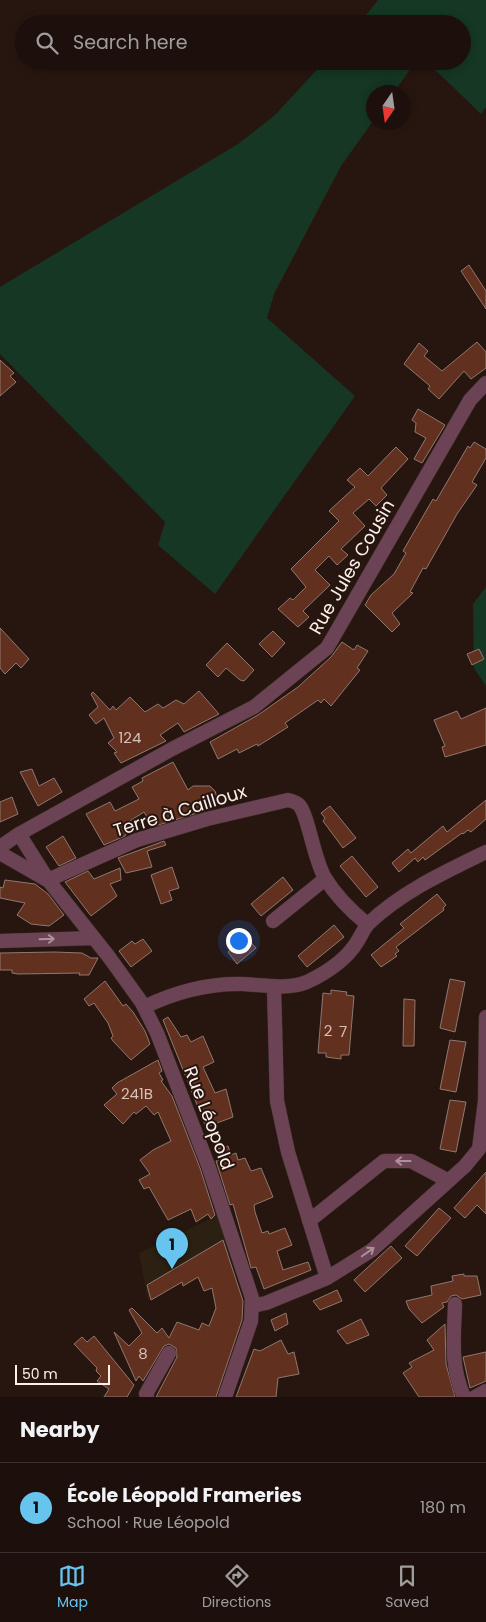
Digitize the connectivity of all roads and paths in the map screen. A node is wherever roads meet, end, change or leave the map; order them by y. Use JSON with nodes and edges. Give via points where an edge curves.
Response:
{"nodes":[{"id":1,"x":486,"y":383,"type":"edge"},
{"id":2,"x":19,"y":834,"type":"junction"},
{"id":3,"x":0,"y":847,"type":"edge"},
{"id":4,"x":486,"y":852,"type":"edge"},
{"id":5,"x":0,"y":853,"type":"edge"},
{"id":6,"x":325,"y":879,"type":"junction"},
{"id":7,"x":48,"y":880,"type":"junction"},
{"id":8,"x":273,"y":921,"type":"dead end"},
{"id":9,"x":367,"y":924,"type":"junction"},
{"id":10,"x":94,"y":938,"type":"junction"},
{"id":11,"x":0,"y":941,"type":"edge"},
{"id":12,"x":274,"y":987,"type":"junction"},
{"id":13,"x":144,"y":1007,"type":"junction"},
{"id":14,"x":486,"y":1017,"type":"edge"},
{"id":15,"x":447,"y":1180,"type":"junction"},
{"id":16,"x":309,"y":1221,"type":"junction"},
{"id":17,"x":327,"y":1278,"type":"junction"},
{"id":18,"x":455,"y":1304,"type":"dead end"},
{"id":19,"x":252,"y":1306,"type":"junction"},
{"id":20,"x":169,"y":1353,"type":"dead end"},
{"id":21,"x":486,"y":1391,"type":"edge"},
{"id":22,"x":145,"y":1396,"type":"edge"},
{"id":23,"x":225,"y":1397,"type":"edge"},
{"id":24,"x":464,"y":1397,"type":"edge"},
{"id":25,"x":475,"y":1397,"type":"edge"}],
"edges":[{"from":1,"to":2,"type":"street","name":"Rue Jules Cousin","via":[[470,400],[327,648],[254,708],[172,749]]},
{"from":2,"to":3,"type":"street","name":"Rue Jules Cousin"},
{"from":2,"to":7,"type":"street","name":"Rue Léopold"},
{"from":4,"to":9,"type":"street","via":[[407,893]]},
{"from":5,"to":7,"type":"street","name":"Rue Léopold"},
{"from":6,"to":7,"type":"street","name":"Terre à Cailloux","via":[[317,863],[303,811],[298,804],[285,801],[137,840]]},
{"from":6,"to":8,"type":"street"},
{"from":6,"to":9,"type":"street"},
{"from":7,"to":10,"type":"street","name":"Rue Léopold"},
{"from":9,"to":12,"type":"street","via":[[357,943],[340,962],[324,973],[304,983]]},
{"from":11,"to":10,"type":"street","one_way":true},
{"from":10,"to":13,"type":"street","name":"Rue Léopold"},
{"from":12,"to":13,"type":"street","via":[[242,984],[209,986],[167,996]]},
{"from":12,"to":16,"type":"street","via":[[276,1101]]},
{"from":13,"to":19,"type":"street","name":"Rue Léopold","via":[[208,1165],[249,1286]]},
{"from":14,"to":15,"type":"street","via":[[485,1101],[479,1149]]},
{"from":15,"to":16,"type":"street","one_way":true,"via":[[411,1161],[384,1161]]},
{"from":17,"to":15,"type":"street","one_way":true,"via":[[372,1250]]},
{"from":16,"to":17,"type":"street"},
{"from":17,"to":19,"type":"street"},
{"from":18,"to":24,"type":"street","via":[[454,1364]]},
{"from":19,"to":23,"type":"street","name":"Rue Léopold","via":[[250,1325]]},
{"from":20,"to":22,"type":"street"},
{"from":21,"to":25,"type":"street"}]}
